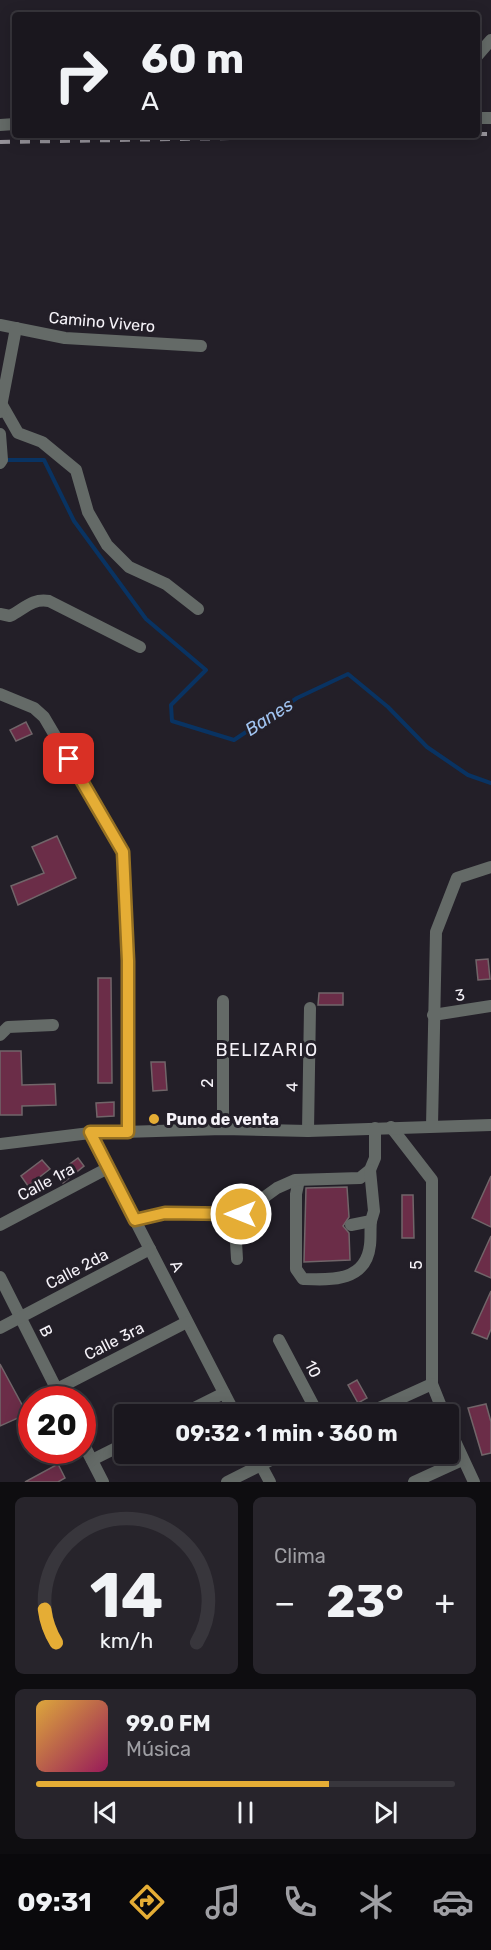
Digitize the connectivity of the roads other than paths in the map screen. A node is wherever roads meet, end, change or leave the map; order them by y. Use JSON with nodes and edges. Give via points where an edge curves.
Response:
{"nodes":[{"id":1,"x":491,"y":40,"type":"edge"},
{"id":2,"x":480,"y":53,"type":"edge"},
{"id":3,"x":0,"y":325,"type":"edge"},
{"id":4,"x":16,"y":328,"type":"junction"},
{"id":5,"x":201,"y":346,"type":"dead end"},
{"id":6,"x":1,"y":410,"type":"edge"},
{"id":7,"x":0,"y":434,"type":"edge"},
{"id":8,"x":0,"y":463,"type":"edge"},
{"id":9,"x":198,"y":609,"type":"dead end"},
{"id":10,"x":0,"y":614,"type":"edge"},
{"id":11,"x":140,"y":648,"type":"dead end"},
{"id":12,"x":0,"y":694,"type":"edge"},
{"id":13,"x":491,"y":867,"type":"edge"},
{"id":14,"x":223,"y":1001,"type":"dead end"},
{"id":15,"x":491,"y":1006,"type":"edge"},
{"id":16,"x":310,"y":1008,"type":"dead end"},
{"id":17,"x":434,"y":1015,"type":"junction"},
{"id":18,"x":53,"y":1025,"type":"dead end"},
{"id":19,"x":0,"y":1035,"type":"edge"},
{"id":20,"x":491,"y":1125,"type":"edge"},
{"id":21,"x":432,"y":1126,"type":"junction"},
{"id":22,"x":391,"y":1127,"type":"junction"},
{"id":23,"x":375,"y":1128,"type":"junction"},
{"id":24,"x":223,"y":1129,"type":"junction"},
{"id":25,"x":308,"y":1131,"type":"junction"},
{"id":26,"x":90,"y":1132,"type":"junction"},
{"id":27,"x":128,"y":1132,"type":"junction"},
{"id":28,"x":0,"y":1144,"type":"edge"},
{"id":29,"x":108,"y":1168,"type":"junction"},
{"id":30,"x":370,"y":1170,"type":"junction"},
{"id":31,"x":299,"y":1180,"type":"junction"},
{"id":32,"x":224,"y":1214,"type":"junction"},
{"id":33,"x":135,"y":1220,"type":"junction"},
{"id":34,"x":371,"y":1221,"type":"junction"},
{"id":35,"x":0,"y":1225,"type":"edge"},
{"id":36,"x":351,"y":1225,"type":"dead end"},
{"id":37,"x":150,"y":1249,"type":"junction"},
{"id":38,"x":237,"y":1259,"type":"dead end"},
{"id":39,"x":0,"y":1277,"type":"edge"},
{"id":40,"x":21,"y":1318,"type":"junction"},
{"id":41,"x":187,"y":1322,"type":"junction"},
{"id":42,"x":0,"y":1328,"type":"edge"},
{"id":43,"x":279,"y":1340,"type":"dead end"},
{"id":44,"x":432,"y":1384,"type":"junction"},
{"id":45,"x":55,"y":1386,"type":"edge"},
{"id":46,"x":73,"y":1386,"type":"edge"},
{"id":47,"x":224,"y":1393,"type":"junction"},
{"id":48,"x":202,"y":1404,"type":"edge"},
{"id":49,"x":230,"y":1404,"type":"edge"},
{"id":50,"x":313,"y":1404,"type":"edge"},
{"id":51,"x":388,"y":1404,"type":"edge"},
{"id":52,"x":440,"y":1404,"type":"edge"},
{"id":53,"x":114,"y":1449,"type":"edge"},
{"id":54,"x":459,"y":1453,"type":"edge"},
{"id":55,"x":96,"y":1458,"type":"edge"},
{"id":56,"x":462,"y":1460,"type":"junction"},
{"id":57,"x":94,"y":1464,"type":"edge"},
{"id":58,"x":251,"y":1464,"type":"edge"},
{"id":59,"x":261,"y":1464,"type":"edge"},
{"id":60,"x":102,"y":1481,"type":"edge"},
{"id":61,"x":227,"y":1482,"type":"edge"},
{"id":62,"x":270,"y":1482,"type":"edge"},
{"id":63,"x":414,"y":1482,"type":"edge"},
{"id":64,"x":474,"y":1482,"type":"edge"}],
"edges":[{"from":1,"to":2,"type":"street"},
{"from":3,"to":4,"type":"street","name":"Camino Vivero"},
{"from":4,"to":5,"type":"street","name":"Camino Vivero","via":[[65,338]]},
{"from":4,"to":6,"type":"street"},
{"from":6,"to":9,"type":"street","via":[[18,433],[42,442],[76,470],[88,512],[107,544],[129,567],[166,584]]},
{"from":7,"to":8,"type":"street"},
{"from":10,"to":11,"type":"street","via":[[10,615],[39,599],[49,601]]},
{"from":12,"to":27,"type":"street","via":[[40,712],[123,852],[128,961]]},
{"from":13,"to":17,"type":"street","via":[[458,878],[436,932]]},
{"from":14,"to":24,"type":"street","name":"2"},
{"from":15,"to":17,"type":"street","name":"3"},
{"from":16,"to":25,"type":"street","name":"4"},
{"from":17,"to":21,"type":"street"},
{"from":18,"to":19,"type":"street","via":[[8,1027]]},
{"from":20,"to":21,"type":"street"},
{"from":21,"to":22,"type":"street"},
{"from":22,"to":23,"type":"street"},
{"from":22,"to":44,"type":"street","name":"5","via":[[432,1180]]},
{"from":23,"to":25,"type":"street"},
{"from":23,"to":30,"type":"street","via":[[375,1158]]},
{"from":24,"to":25,"type":"street"},
{"from":24,"to":27,"type":"street"},
{"from":26,"to":27,"type":"street"},
{"from":26,"to":28,"type":"street"},
{"from":26,"to":29,"type":"street","name":"A"},
{"from":29,"to":33,"type":"street","name":"A"},
{"from":29,"to":35,"type":"street","name":"Calle 1ra"},
{"from":30,"to":31,"type":"street","via":[[360,1178]]},
{"from":30,"to":34,"type":"street","via":[[374,1211]]},
{"from":31,"to":32,"type":"street","via":[[277,1188],[241,1214]]},
{"from":31,"to":34,"type":"street","via":[[296,1269],[303,1279],[342,1280],[354,1274],[367,1257]]},
{"from":32,"to":33,"type":"street","via":[[165,1213]]},
{"from":32,"to":38,"type":"street","via":[[235,1225]]},
{"from":33,"to":37,"type":"street","name":"A"},
{"from":34,"to":36,"type":"street"},
{"from":37,"to":40,"type":"street","name":"Calle 2da"},
{"from":37,"to":41,"type":"street","name":"A"},
{"from":39,"to":40,"type":"street","name":"B"},
{"from":40,"to":42,"type":"street","name":"Calle 2da"},
{"from":40,"to":45,"type":"street","name":"B"},
{"from":41,"to":46,"type":"street","name":"Calle 3ra"},
{"from":41,"to":47,"type":"street","name":"A"},
{"from":43,"to":50,"type":"street","name":"10"},
{"from":44,"to":51,"type":"street"},
{"from":44,"to":52,"type":"street","name":"5"},
{"from":47,"to":48,"type":"street"},
{"from":47,"to":49,"type":"street","name":"A"},
{"from":53,"to":55,"type":"street"},
{"from":54,"to":56,"type":"street"},
{"from":56,"to":63,"type":"street"},
{"from":56,"to":64,"type":"street"},
{"from":57,"to":60,"type":"street"},
{"from":58,"to":61,"type":"street"},
{"from":59,"to":62,"type":"street"}]}
